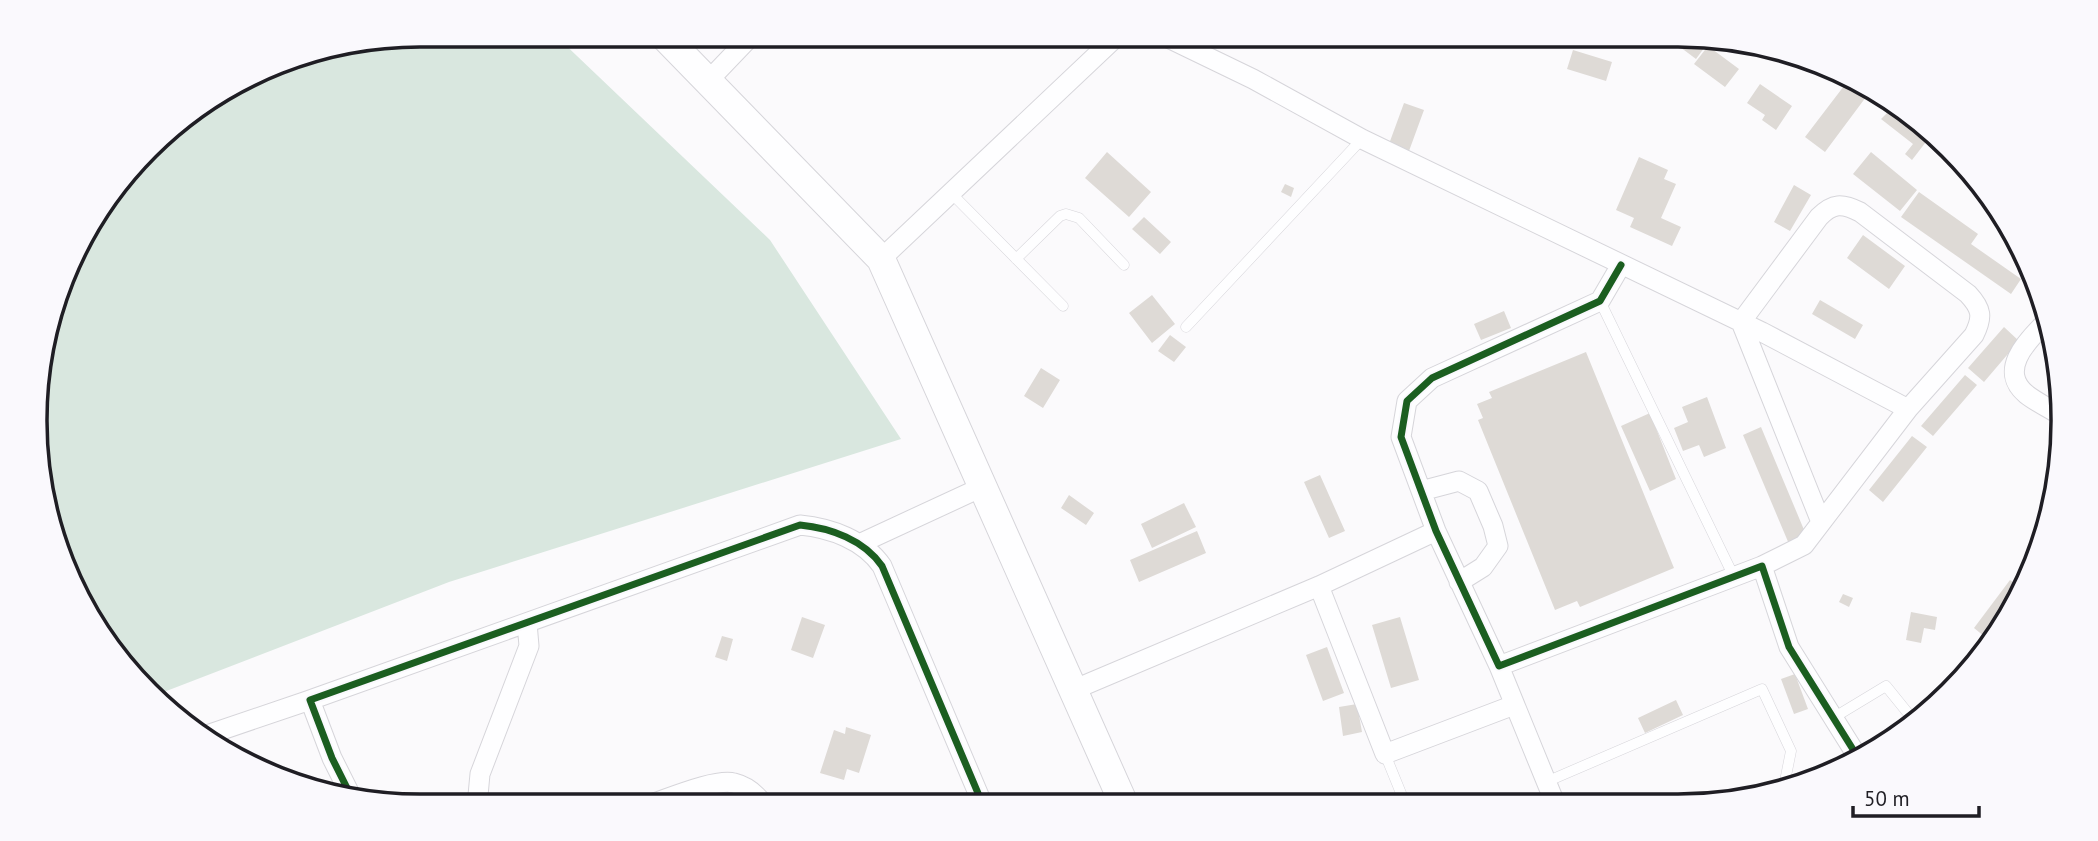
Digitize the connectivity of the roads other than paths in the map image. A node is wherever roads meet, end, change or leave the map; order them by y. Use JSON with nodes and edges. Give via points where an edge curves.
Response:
{"nodes":[{"id":1,"x":675,"y":47,"type":"edge"},
{"id":2,"x":741,"y":47,"type":"edge"},
{"id":3,"x":1105,"y":47,"type":"edge"},
{"id":4,"x":1187,"y":47,"type":"edge"},
{"id":5,"x":708,"y":81,"type":"junction"},
{"id":6,"x":1362,"y":139,"type":"junction"},
{"id":7,"x":951,"y":193,"type":"junction"},
{"id":8,"x":881,"y":259,"type":"junction"},
{"id":9,"x":1016,"y":259,"type":"junction"},
{"id":10,"x":1124,"y":265,"type":"dead end"},
{"id":11,"x":1620,"y":265,"type":"junction"},
{"id":12,"x":1600,"y":301,"type":"junction"},
{"id":13,"x":1063,"y":306,"type":"dead end"},
{"id":14,"x":1741,"y":322,"type":"junction"},
{"id":15,"x":1186,"y":327,"type":"dead end"},
{"id":16,"x":2039,"y":329,"type":"edge"},
{"id":17,"x":1908,"y":409,"type":"junction"},
{"id":18,"x":2051,"y":409,"type":"edge"},
{"id":19,"x":982,"y":487,"type":"junction"},
{"id":20,"x":1421,"y":491,"type":"junction"},
{"id":21,"x":1821,"y":522,"type":"junction"},
{"id":22,"x":1436,"y":531,"type":"junction"},
{"id":23,"x":859,"y":544,"type":"junction"},
{"id":24,"x":1762,"y":566,"type":"junction"},
{"id":25,"x":1734,"y":577,"type":"junction"},
{"id":26,"x":1459,"y":582,"type":"junction"},
{"id":27,"x":1319,"y":586,"type":"junction"},
{"id":28,"x":527,"y":623,"type":"junction"},
{"id":29,"x":1499,"y":666,"type":"junction"},
{"id":30,"x":1073,"y":690,"type":"junction"},
{"id":31,"x":310,"y":700,"type":"junction"},
{"id":32,"x":1514,"y":705,"type":"junction"},
{"id":33,"x":1907,"y":712,"type":"dead end"},
{"id":34,"x":1833,"y":718,"type":"junction"},
{"id":35,"x":215,"y":732,"type":"edge"},
{"id":36,"x":1853,"y":750,"type":"edge"},
{"id":37,"x":1385,"y":754,"type":"junction"},
{"id":38,"x":1786,"y":777,"type":"edge"},
{"id":39,"x":1546,"y":782,"type":"junction"},
{"id":40,"x":345,"y":786,"type":"edge"},
{"id":41,"x":478,"y":794,"type":"edge"},
{"id":42,"x":682,"y":794,"type":"edge"},
{"id":43,"x":754,"y":794,"type":"edge"},
{"id":44,"x":980,"y":794,"type":"edge"},
{"id":45,"x":1120,"y":794,"type":"edge"},
{"id":46,"x":1401,"y":794,"type":"edge"},
{"id":47,"x":1551,"y":794,"type":"edge"}],
"edges":[{"from":1,"to":5,"type":"street"},
{"from":2,"to":5,"type":"street"},
{"from":3,"to":7,"type":"street"},
{"from":4,"to":6,"type":"street"},
{"from":5,"to":8,"type":"street"},
{"from":6,"to":11,"type":"street"},
{"from":6,"to":15,"type":"lane"},
{"from":7,"to":8,"type":"street"},
{"from":7,"to":9,"type":"lane"},
{"from":8,"to":19,"type":"street"},
{"from":9,"to":10,"type":"lane","via":[[1066,214],[1079,218]]},
{"from":9,"to":13,"type":"lane"},
{"from":11,"to":12,"type":"street"},
{"from":11,"to":14,"type":"street"},
{"from":12,"to":20,"type":"street","via":[[1432,378],[1407,401],[1401,437]]},
{"from":12,"to":25,"type":"lane"},
{"from":14,"to":17,"type":"street"},
{"from":14,"to":17,"type":"street","via":[[1819,217],[1828,208],[1849,206],[1968,294],[1980,311],[1973,335]]},
{"from":14,"to":21,"type":"street"},
{"from":16,"to":18,"type":"street","via":[[2017,356],[2014,370],[2026,394]]},
{"from":17,"to":21,"type":"street"},
{"from":19,"to":23,"type":"street"},
{"from":19,"to":30,"type":"street"},
{"from":20,"to":22,"type":"street"},
{"from":20,"to":26,"type":"street","via":[[1459,481],[1478,491],[1493,526],[1498,546],[1483,567]]},
{"from":21,"to":24,"type":"street","via":[[1804,545]]},
{"from":22,"to":26,"type":"street"},
{"from":22,"to":27,"type":"street"},
{"from":23,"to":28,"type":"street","via":[[822,527],[800,525]]},
{"from":23,"to":44,"type":"street","via":[[873,552],[882,566]]},
{"from":24,"to":25,"type":"street"},
{"from":24,"to":34,"type":"street","via":[[1788,647]]},
{"from":25,"to":29,"type":"street"},
{"from":26,"to":29,"type":"street"},
{"from":27,"to":30,"type":"street"},
{"from":27,"to":37,"type":"street"},
{"from":28,"to":31,"type":"street"},
{"from":28,"to":41,"type":"street","via":[[529,646],[480,774]]},
{"from":29,"to":32,"type":"street"},
{"from":30,"to":45,"type":"street"},
{"from":31,"to":35,"type":"street"},
{"from":31,"to":40,"type":"street"},
{"from":32,"to":37,"type":"street"},
{"from":32,"to":39,"type":"street"},
{"from":33,"to":34,"type":"lane","via":[[1886,685]]},
{"from":34,"to":36,"type":"street"},
{"from":37,"to":46,"type":"lane"},
{"from":38,"to":39,"type":"lane","via":[[1791,751],[1762,689]]},
{"from":39,"to":47,"type":"street"},
{"from":42,"to":43,"type":"street","via":[[720,782],[734,783]]}]}
